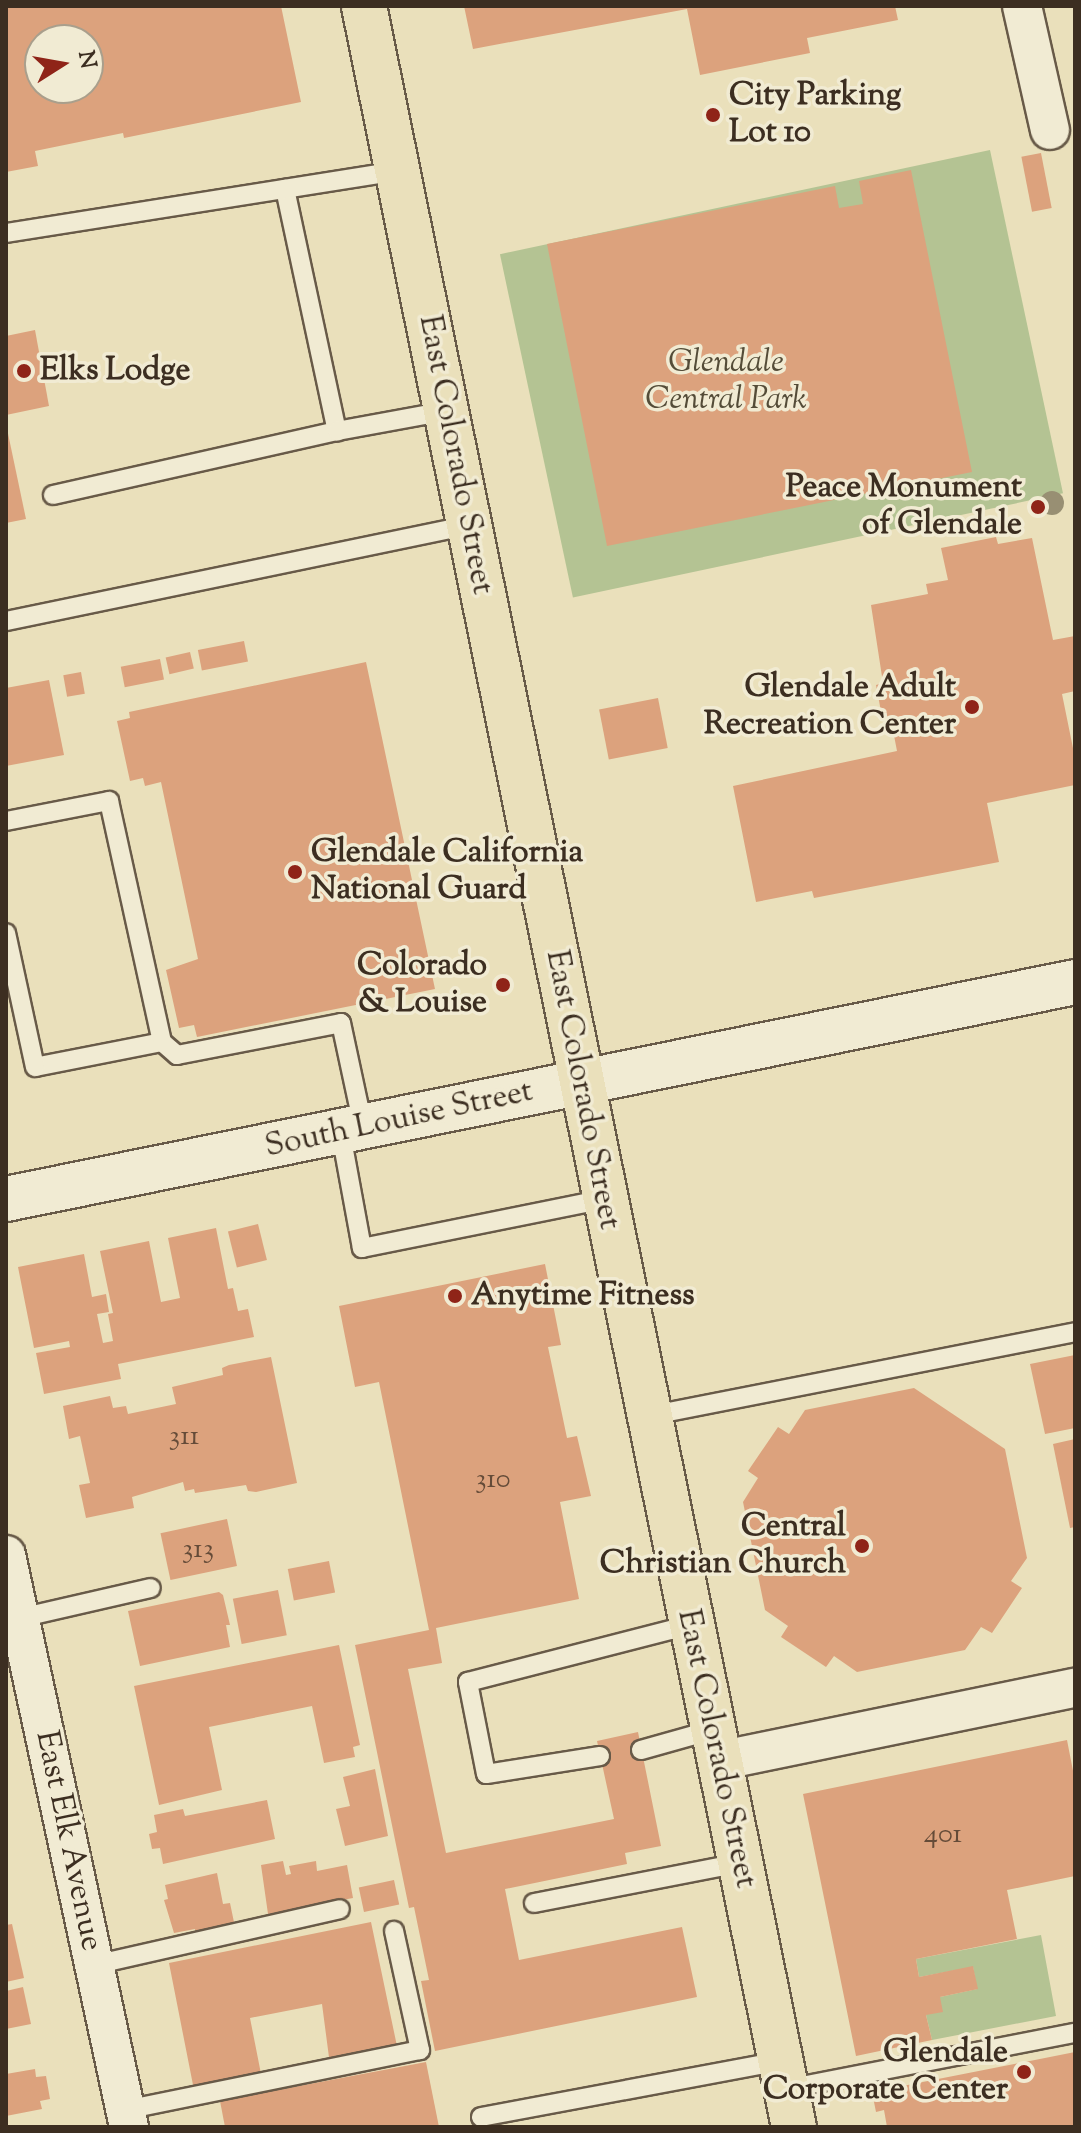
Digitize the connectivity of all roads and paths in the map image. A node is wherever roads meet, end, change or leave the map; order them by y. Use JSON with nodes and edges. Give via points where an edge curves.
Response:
{"nodes":[{"id":1,"x":364,"y":6,"type":"edge"},
{"id":2,"x":1022,"y":6,"type":"edge"},
{"id":3,"x":1050,"y":130,"type":"dead end"},
{"id":4,"x":398,"y":171,"type":"junction"},
{"id":5,"x":285,"y":189,"type":"junction"},
{"id":6,"x":6,"y":233,"type":"edge"},
{"id":7,"x":446,"y":411,"type":"junction"},
{"id":8,"x":337,"y":431,"type":"junction"},
{"id":9,"x":53,"y":495,"type":"dead end"},
{"id":10,"x":468,"y":525,"type":"junction"},
{"id":11,"x":6,"y":621,"type":"edge"},
{"id":12,"x":6,"y":821,"type":"edge"},
{"id":13,"x":6,"y":933,"type":"edge"},
{"id":14,"x":1075,"y":982,"type":"edge"},
{"id":15,"x":162,"y":1042,"type":"junction"},
{"id":16,"x":581,"y":1081,"type":"junction"},
{"id":17,"x":352,"y":1131,"type":"junction"},
{"id":18,"x":6,"y":1199,"type":"edge"},
{"id":19,"x":604,"y":1199,"type":"junction"},
{"id":20,"x":1075,"y":1332,"type":"edge"},
{"id":21,"x":648,"y":1416,"type":"junction"},
{"id":22,"x":6,"y":1555,"type":"edge"},
{"id":23,"x":151,"y":1588,"type":"dead end"},
{"id":24,"x":20,"y":1618,"type":"junction"},
{"id":25,"x":690,"y":1625,"type":"junction"},
{"id":26,"x":1075,"y":1688,"type":"edge"},
{"id":27,"x":715,"y":1746,"type":"junction"},
{"id":28,"x":641,"y":1750,"type":"dead end"},
{"id":29,"x":600,"y":1756,"type":"dead end"},
{"id":30,"x":739,"y":1863,"type":"junction"},
{"id":31,"x":534,"y":1903,"type":"dead end"},
{"id":32,"x":340,"y":1909,"type":"dead end"},
{"id":33,"x":394,"y":1931,"type":"dead end"},
{"id":34,"x":94,"y":1965,"type":"junction"},
{"id":35,"x":1075,"y":2033,"type":"edge"},
{"id":36,"x":787,"y":2092,"type":"edge"},
{"id":37,"x":481,"y":2117,"type":"dead end"},
{"id":38,"x":127,"y":2118,"type":"edge"}],
"edges":[{"from":1,"to":4,"type":"main road","name":"East Colorado Street"},
{"from":2,"to":3,"type":"street"},
{"from":4,"to":5,"type":"lane"},
{"from":4,"to":7,"type":"main road","name":"East Colorado Street"},
{"from":5,"to":6,"type":"lane"},
{"from":5,"to":8,"type":"lane"},
{"from":7,"to":8,"type":"lane"},
{"from":7,"to":10,"type":"main road","name":"East Colorado Street"},
{"from":8,"to":9,"type":"lane"},
{"from":10,"to":11,"type":"lane"},
{"from":10,"to":16,"type":"main road","name":"East Colorado Street"},
{"from":12,"to":15,"type":"lane","via":[[109,801]]},
{"from":13,"to":15,"type":"lane","via":[[35,1067]]},
{"from":14,"to":16,"type":"street","name":"South Louise Street"},
{"from":15,"to":17,"type":"lane","via":[[177,1055],[341,1023]]},
{"from":16,"to":17,"type":"street","name":"South Louise Street"},
{"from":16,"to":19,"type":"main road","name":"East Colorado Street"},
{"from":17,"to":18,"type":"street","name":"South Louise Street"},
{"from":17,"to":19,"type":"lane","via":[[362,1248]]},
{"from":19,"to":21,"type":"main road","name":"East Colorado Street"},
{"from":20,"to":21,"type":"lane"},
{"from":21,"to":25,"type":"main road","name":"East Colorado Street"},
{"from":22,"to":24,"type":"street","name":"East Elk Avenue"},
{"from":23,"to":24,"type":"lane"},
{"from":24,"to":34,"type":"street","name":"East Elk Avenue"},
{"from":25,"to":27,"type":"main road","name":"East Colorado Street"},
{"from":25,"to":29,"type":"lane","via":[[468,1682],[486,1774]]},
{"from":26,"to":27,"type":"street"},
{"from":27,"to":28,"type":"lane"},
{"from":27,"to":30,"type":"main road","name":"East Colorado Street"},
{"from":30,"to":31,"type":"lane"},
{"from":30,"to":36,"type":"main road","name":"East Colorado Street"},
{"from":32,"to":34,"type":"lane"},
{"from":33,"to":38,"type":"lane","via":[[420,2050]]},
{"from":34,"to":38,"type":"street","name":"East Elk Avenue"},
{"from":35,"to":36,"type":"lane"},
{"from":36,"to":37,"type":"lane"}]}
